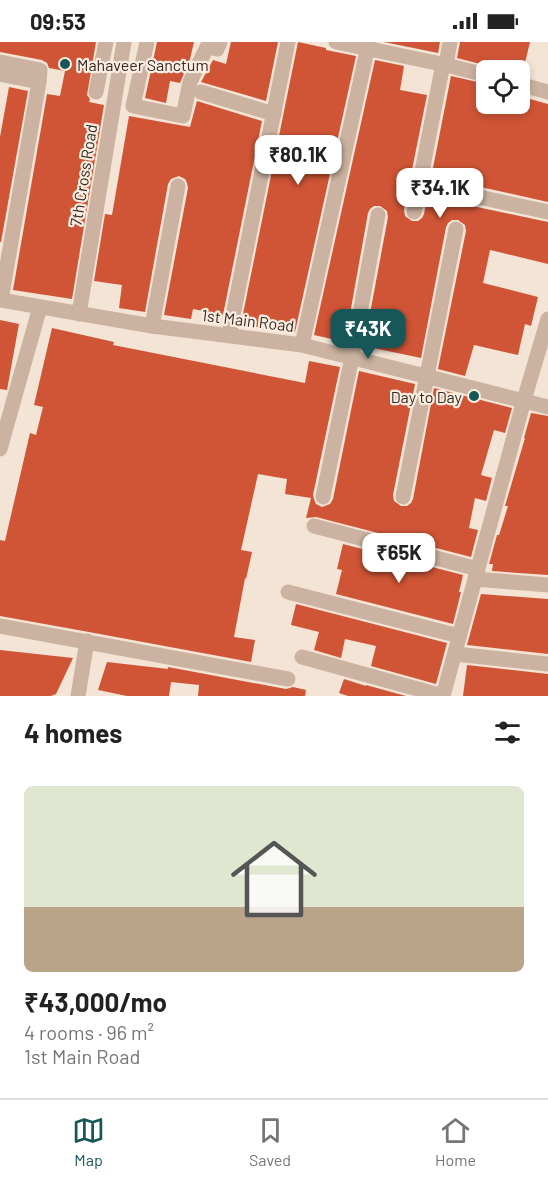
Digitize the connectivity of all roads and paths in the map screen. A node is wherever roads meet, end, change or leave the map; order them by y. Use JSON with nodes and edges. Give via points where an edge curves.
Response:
{"nodes":[{"id":1,"x":106,"y":42,"type":"edge"},
{"id":2,"x":124,"y":42,"type":"edge"},
{"id":3,"x":147,"y":42,"type":"edge"},
{"id":4,"x":220,"y":42,"type":"edge"},
{"id":5,"x":288,"y":42,"type":"edge"},
{"id":6,"x":336,"y":42,"type":"edge"},
{"id":7,"x":450,"y":42,"type":"edge"},
{"id":8,"x":368,"y":45,"type":"edge"},
{"id":9,"x":0,"y":62,"type":"edge"},
{"id":10,"x":444,"y":65,"type":"junction"},
{"id":11,"x":476,"y":73,"type":"edge"},
{"id":12,"x":0,"y":74,"type":"edge"},
{"id":13,"x":39,"y":82,"type":"junction"},
{"id":14,"x":530,"y":87,"type":"edge"},
{"id":15,"x":96,"y":92,"type":"dead end"},
{"id":16,"x":201,"y":92,"type":"dead end"},
{"id":17,"x":548,"y":92,"type":"edge"},
{"id":18,"x":274,"y":114,"type":"junction"},
{"id":19,"x":178,"y":186,"type":"dead end"},
{"id":20,"x":465,"y":194,"type":"dead end"},
{"id":21,"x":414,"y":212,"type":"dead end"},
{"id":22,"x":548,"y":212,"type":"edge"},
{"id":23,"x":378,"y":215,"type":"dead end"},
{"id":24,"x":456,"y":229,"type":"dead end"},
{"id":25,"x":1,"y":300,"type":"edge"},
{"id":26,"x":40,"y":307,"type":"junction"},
{"id":27,"x":79,"y":314,"type":"junction"},
{"id":28,"x":548,"y":319,"type":"edge"},
{"id":29,"x":152,"y":326,"type":"junction"},
{"id":30,"x":230,"y":335,"type":"junction"},
{"id":31,"x":302,"y":345,"type":"junction"},
{"id":32,"x":352,"y":357,"type":"junction"},
{"id":33,"x":428,"y":376,"type":"junction"},
{"id":34,"x":524,"y":400,"type":"junction"},
{"id":35,"x":548,"y":407,"type":"edge"},
{"id":36,"x":0,"y":449,"type":"edge"},
{"id":37,"x":323,"y":497,"type":"dead end"},
{"id":38,"x":403,"y":497,"type":"dead end"},
{"id":39,"x":314,"y":526,"type":"dead end"},
{"id":40,"x":476,"y":574,"type":"junction"},
{"id":41,"x":548,"y":585,"type":"edge"},
{"id":42,"x":288,"y":592,"type":"dead end"},
{"id":43,"x":0,"y":626,"type":"edge"},
{"id":44,"x":459,"y":636,"type":"junction"},
{"id":45,"x":87,"y":641,"type":"junction"},
{"id":46,"x":454,"y":654,"type":"junction"},
{"id":47,"x":302,"y":657,"type":"dead end"},
{"id":48,"x":548,"y":664,"type":"edge"},
{"id":49,"x":288,"y":679,"type":"dead end"},
{"id":50,"x":80,"y":680,"type":"junction"},
{"id":51,"x":78,"y":696,"type":"edge"},
{"id":52,"x":92,"y":696,"type":"edge"},
{"id":53,"x":443,"y":696,"type":"edge"}],
"edges":[{"from":1,"to":15,"type":"street"},
{"from":2,"to":27,"type":"street","name":"7th Cross Road"},
{"from":3,"to":4,"type":"street","via":[[133,106],[183,116],[190,82],[207,47],[217,49]]},
{"from":5,"to":18,"type":"street"},
{"from":6,"to":8,"type":"street"},
{"from":7,"to":10,"type":"street"},
{"from":8,"to":10,"type":"street"},
{"from":8,"to":31,"type":"street"},
{"from":9,"to":13,"type":"street","via":[[40,70]]},
{"from":10,"to":11,"type":"street"},
{"from":10,"to":21,"type":"street"},
{"from":12,"to":13,"type":"street"},
{"from":13,"to":25,"type":"street"},
{"from":14,"to":17,"type":"street"},
{"from":16,"to":18,"type":"street"},
{"from":18,"to":30,"type":"street"},
{"from":19,"to":29,"type":"street"},
{"from":20,"to":22,"type":"street"},
{"from":23,"to":32,"type":"street"},
{"from":24,"to":33,"type":"street"},
{"from":25,"to":26,"type":"street","name":"1st Main Road"},
{"from":26,"to":27,"type":"street","name":"1st Main Road"},
{"from":26,"to":36,"type":"street"},
{"from":27,"to":29,"type":"street","name":"1st Main Road"},
{"from":28,"to":34,"type":"street"},
{"from":29,"to":30,"type":"street","name":"1st Main Road"},
{"from":30,"to":31,"type":"street","name":"1st Main Road"},
{"from":31,"to":32,"type":"street","name":"1st Main Road"},
{"from":32,"to":33,"type":"street","name":"1st Main Road"},
{"from":32,"to":37,"type":"street"},
{"from":33,"to":34,"type":"street","name":"1st Main Road"},
{"from":33,"to":38,"type":"street"},
{"from":34,"to":35,"type":"street","name":"1st Main Road"},
{"from":34,"to":40,"type":"street"},
{"from":39,"to":40,"type":"street"},
{"from":40,"to":41,"type":"street"},
{"from":40,"to":44,"type":"street"},
{"from":42,"to":44,"type":"street"},
{"from":43,"to":45,"type":"street"},
{"from":44,"to":46,"type":"street"},
{"from":45,"to":49,"type":"street"},
{"from":45,"to":50,"type":"street"},
{"from":46,"to":48,"type":"street"},
{"from":46,"to":53,"type":"street"},
{"from":47,"to":53,"type":"street"},
{"from":50,"to":51,"type":"street"},
{"from":50,"to":52,"type":"street"}]}
